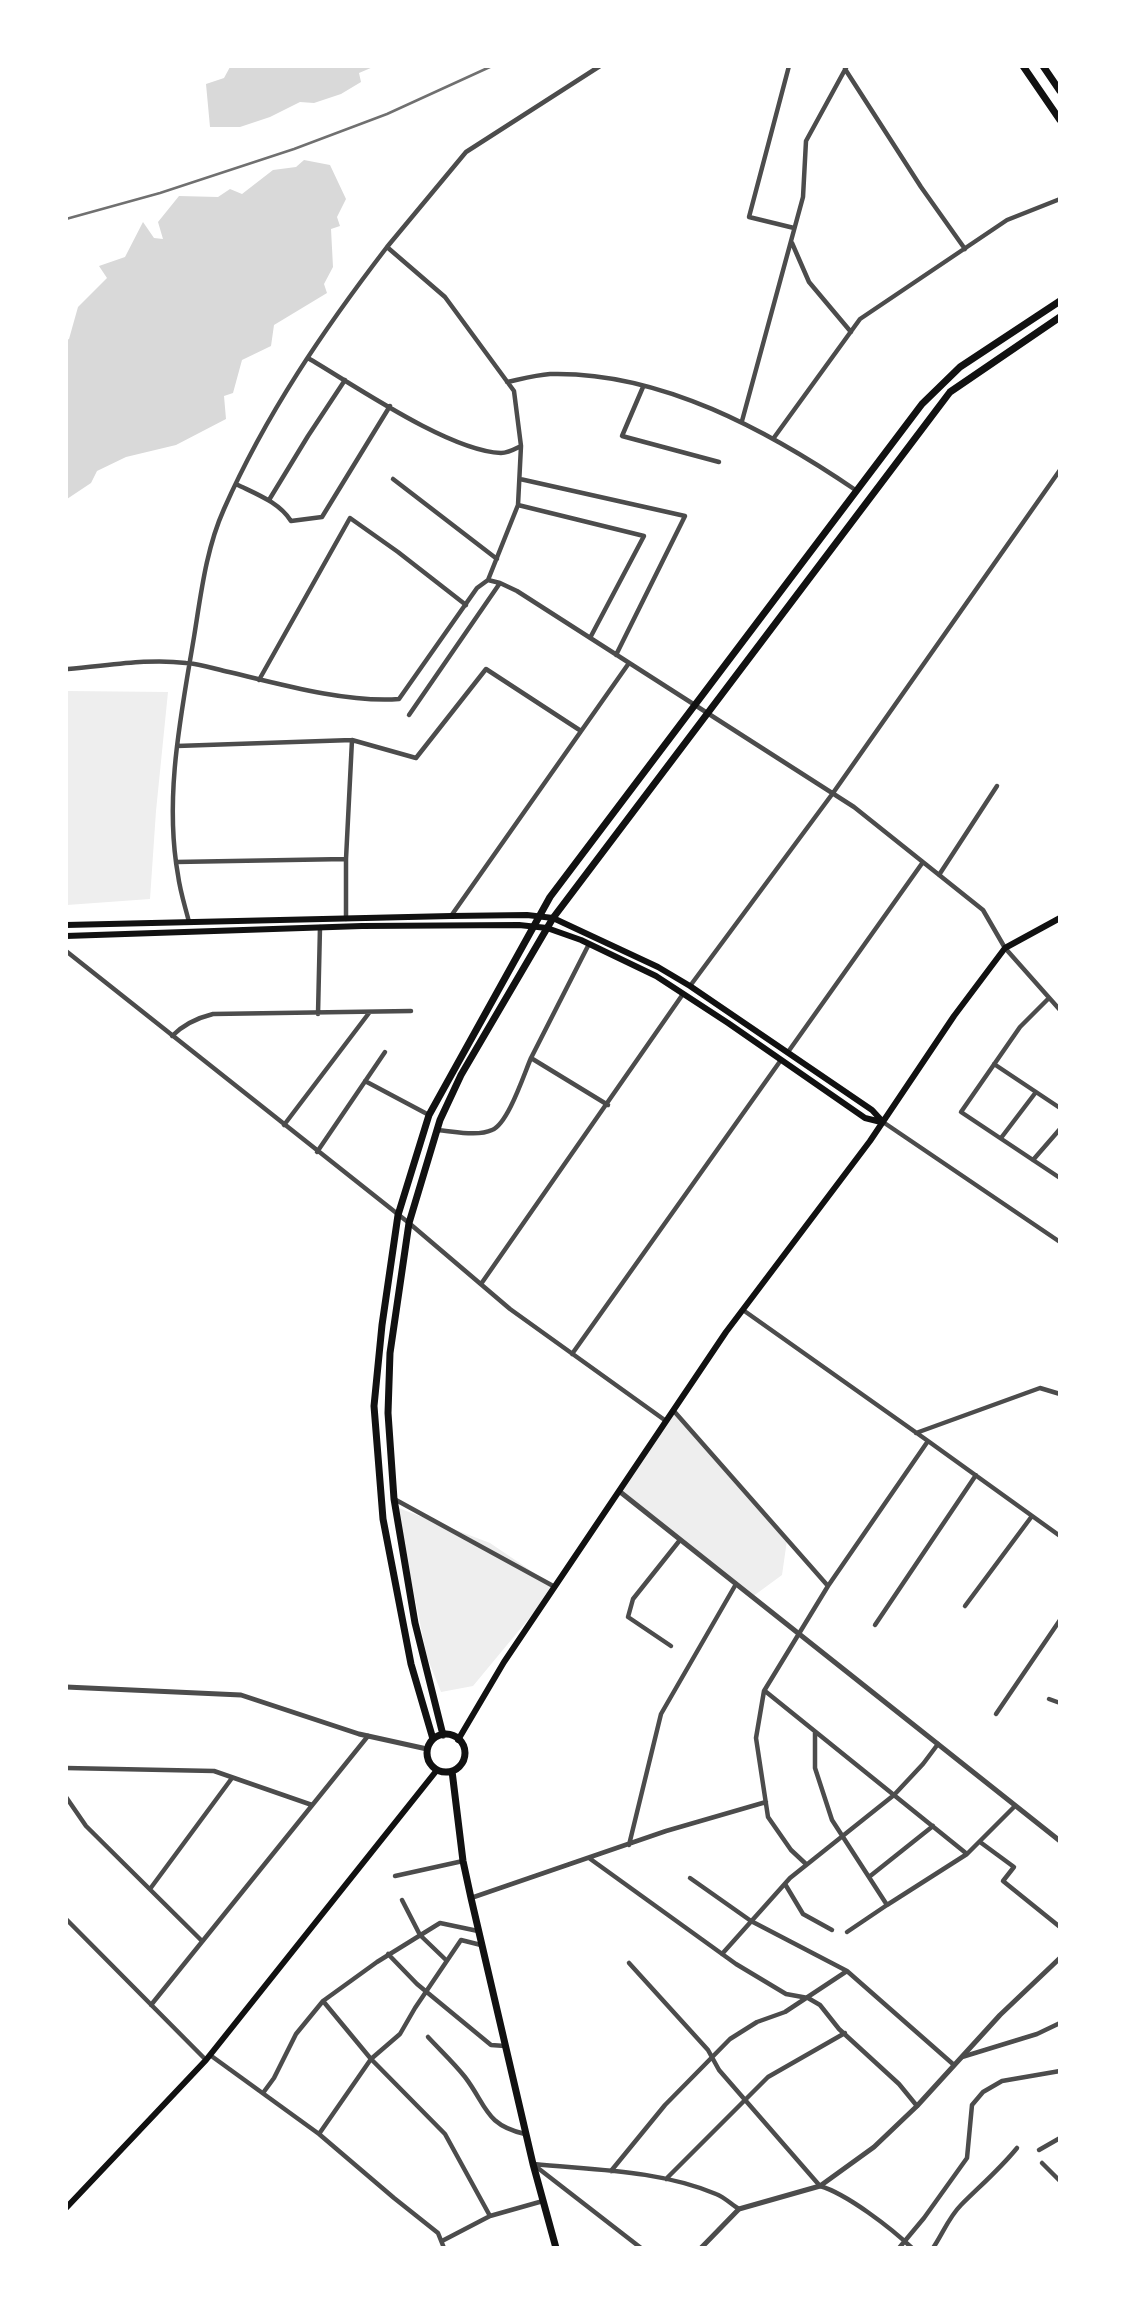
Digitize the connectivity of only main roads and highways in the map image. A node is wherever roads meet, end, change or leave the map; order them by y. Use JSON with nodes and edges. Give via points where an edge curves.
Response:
{"nodes":[{"id":1,"x":1023,"y":66,"type":"edge"},
{"id":2,"x":1043,"y":66,"type":"edge"},
{"id":3,"x":1059,"y":91,"type":"edge"},
{"id":4,"x":1059,"y":120,"type":"edge"},
{"id":5,"x":1059,"y":301,"type":"edge"},
{"id":6,"x":1059,"y":317,"type":"edge"},
{"id":7,"x":539,"y":916,"type":"junction"},
{"id":8,"x":553,"y":918,"type":"junction"},
{"id":9,"x":1059,"y":918,"type":"edge"},
{"id":10,"x":66,"y":925,"type":"edge"},
{"id":11,"x":533,"y":926,"type":"junction"},
{"id":12,"x":547,"y":928,"type":"junction"},
{"id":13,"x":66,"y":936,"type":"edge"},
{"id":14,"x":883,"y":1122,"type":"junction"},
{"id":15,"x":443,"y":1735,"type":"junction"},
{"id":16,"x":433,"y":1740,"type":"junction"},
{"id":17,"x":458,"y":1740,"type":"junction"},
{"id":18,"x":437,"y":1770,"type":"junction"},
{"id":19,"x":452,"y":1771,"type":"junction"},
{"id":20,"x":66,"y":2208,"type":"edge"},
{"id":21,"x":556,"y":2248,"type":"edge"}],
"edges":[{"from":1,"to":4,"type":"main road"},
{"from":2,"to":3,"type":"main road"},
{"from":5,"to":7,"type":"main road","via":[[960,367],[922,404]]},
{"from":6,"to":8,"type":"main road","via":[[950,392]]},
{"from":7,"to":8,"type":"main road"},
{"from":7,"to":10,"type":"main road"},
{"from":7,"to":11,"type":"main road"},
{"from":8,"to":12,"type":"main road"},
{"from":8,"to":14,"type":"main road","via":[[690,986]]},
{"from":9,"to":14,"type":"main road","via":[[1005,948]]},
{"from":11,"to":12,"type":"main road"},
{"from":11,"to":13,"type":"main road","via":[[320,927]]},
{"from":11,"to":16,"type":"main road","via":[[429,1115],[398,1214],[382,1325],[374,1406],[383,1519],[411,1664]]},
{"from":12,"to":14,"type":"main road","via":[[656,976],[865,1118]]},
{"from":12,"to":15,"type":"main road","via":[[461,1075],[436,1130],[409,1223],[390,1353],[388,1413],[394,1499],[415,1623]]},
{"from":14,"to":17,"type":"main road","via":[[673,1410],[504,1662]]},
{"from":15,"to":16,"type":"main road"},
{"from":15,"to":17,"type":"main road"},
{"from":16,"to":18,"type":"main road","via":[[427,1749],[429,1762]]},
{"from":17,"to":19,"type":"main road","via":[[464,1757]]},
{"from":18,"to":19,"type":"main road"},
{"from":18,"to":20,"type":"main road","via":[[208,2057]]},
{"from":19,"to":21,"type":"main road","via":[[463,1861],[478,1931]]}]}
